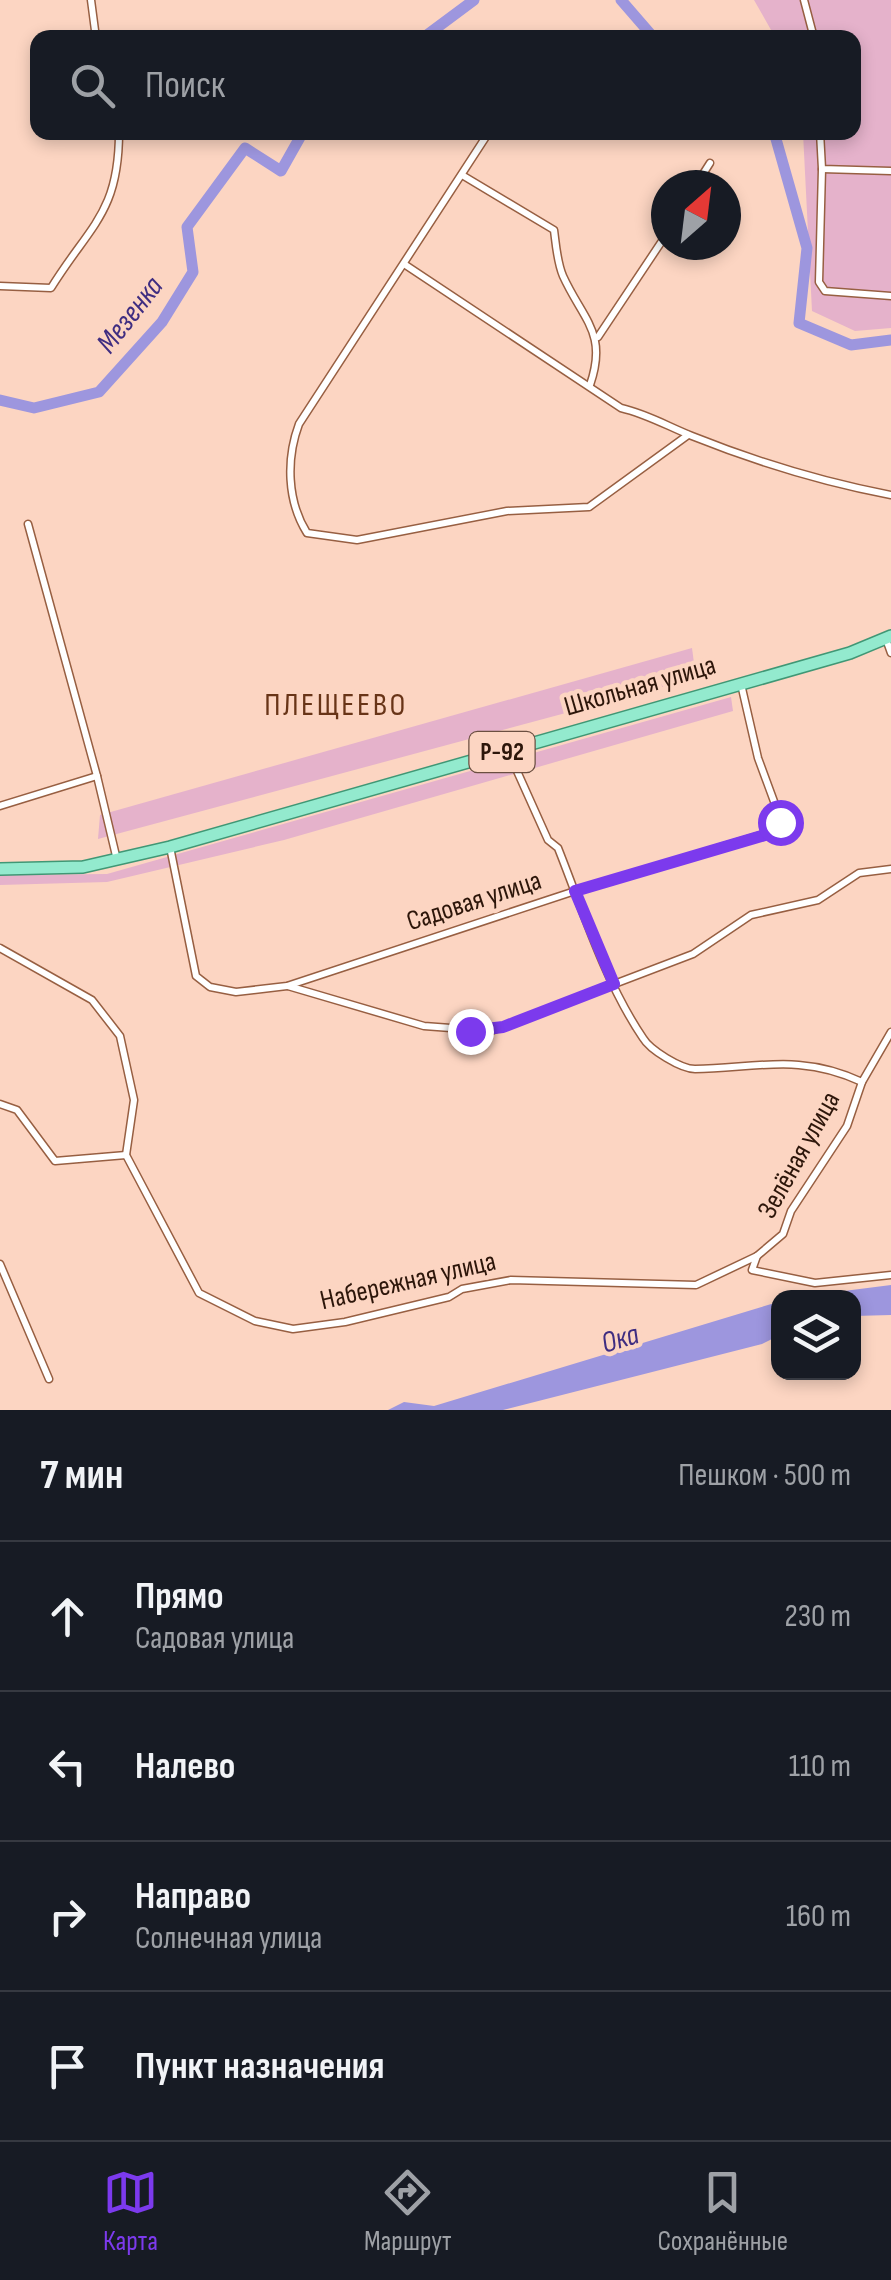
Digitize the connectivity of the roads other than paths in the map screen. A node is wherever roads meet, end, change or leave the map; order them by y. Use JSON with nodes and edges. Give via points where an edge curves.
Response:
{"nodes":[{"id":1,"x":91,"y":0,"type":"edge"},
{"id":2,"x":804,"y":0,"type":"edge"},
{"id":3,"x":93,"y":30,"type":"edge"},
{"id":4,"x":812,"y":30,"type":"edge"},
{"id":5,"x":119,"y":140,"type":"edge"},
{"id":6,"x":484,"y":140,"type":"edge"},
{"id":7,"x":820,"y":140,"type":"edge"},
{"id":8,"x":710,"y":164,"type":"dead end"},
{"id":9,"x":822,"y":169,"type":"junction"},
{"id":10,"x":706,"y":170,"type":"edge"},
{"id":11,"x":891,"y":171,"type":"edge"},
{"id":12,"x":462,"y":175,"type":"junction"},
{"id":13,"x":651,"y":258,"type":"edge"},
{"id":14,"x":404,"y":264,"type":"junction"},
{"id":15,"x":0,"y":286,"type":"edge"},
{"id":16,"x":891,"y":296,"type":"edge"},
{"id":17,"x":598,"y":338,"type":"junction"},
{"id":18,"x":589,"y":385,"type":"junction"},
{"id":19,"x":688,"y":435,"type":"junction"},
{"id":20,"x":891,"y":495,"type":"edge"},
{"id":21,"x":28,"y":524,"type":"dead end"},
{"id":22,"x":888,"y":637,"type":"edge"},
{"id":23,"x":891,"y":653,"type":"edge"},
{"id":24,"x":741,"y":683,"type":"junction"},
{"id":25,"x":508,"y":750,"type":"junction"},
{"id":26,"x":97,"y":776,"type":"junction"},
{"id":27,"x":0,"y":806,"type":"edge"},
{"id":28,"x":170,"y":848,"type":"junction"},
{"id":29,"x":117,"y":860,"type":"junction"},
{"id":30,"x":0,"y":869,"type":"edge"},
{"id":31,"x":891,"y":869,"type":"edge"},
{"id":32,"x":575,"y":891,"type":"junction"},
{"id":33,"x":0,"y":948,"type":"edge"},
{"id":34,"x":614,"y":984,"type":"junction"},
{"id":35,"x":286,"y":986,"type":"junction"},
{"id":36,"x":891,"y":1032,"type":"edge"},
{"id":37,"x":862,"y":1082,"type":"junction"},
{"id":38,"x":0,"y":1104,"type":"edge"},
{"id":39,"x":126,"y":1156,"type":"junction"},
{"id":40,"x":772,"y":1246,"type":"joint"},
{"id":41,"x":757,"y":1256,"type":"junction"},
{"id":42,"x":0,"y":1264,"type":"edge"},
{"id":43,"x":891,"y":1275,"type":"edge"},
{"id":44,"x":49,"y":1379,"type":"dead end"}],
"edges":[{"from":1,"to":3,"type":"street"},
{"from":2,"to":4,"type":"street"},
{"from":5,"to":15,"type":"street","via":[[109,208],[51,288]]},
{"from":6,"to":12,"type":"street"},
{"from":7,"to":9,"type":"street"},
{"from":8,"to":10,"type":"street"},
{"from":9,"to":11,"type":"street"},
{"from":9,"to":16,"type":"street","via":[[819,282],[825,291]]},
{"from":12,"to":14,"type":"street"},
{"from":12,"to":17,"type":"street","via":[[554,230],[561,273]]},
{"from":13,"to":17,"type":"street"},
{"from":14,"to":18,"type":"street"},
{"from":14,"to":19,"type":"street","via":[[290,448],[298,519],[307,534],[357,540],[507,511],[589,507]]},
{"from":17,"to":18,"type":"street"},
{"from":18,"to":19,"type":"street","via":[[621,408],[655,416]]},
{"from":19,"to":20,"type":"street","via":[[812,480]]},
{"from":21,"to":26,"type":"street"},
{"from":22,"to":23,"type":"street"},
{"from":22,"to":24,"type":"main road","name":"Школьная улица","number":"Р-92"},
{"from":24,"to":25,"type":"main road","name":"Школьная улица","number":"Р-92"},
{"from":24,"to":32,"type":"street","name":"Садовая улица","via":[[779,815],[776,831]]},
{"from":25,"to":28,"type":"main road","name":"Школьная улица","number":"Р-92"},
{"from":25,"to":32,"type":"street"},
{"from":26,"to":27,"type":"street"},
{"from":26,"to":29,"type":"street"},
{"from":28,"to":29,"type":"main road","name":"Школьная улица","number":"Р-92"},
{"from":28,"to":35,"type":"street","name":"Садовая улица","via":[[202,982],[250,993]]},
{"from":29,"to":30,"type":"main road","number":"Р-92"},
{"from":31,"to":34,"type":"street","via":[[860,873],[818,900],[752,915],[693,954]]},
{"from":32,"to":34,"type":"street"},
{"from":32,"to":35,"type":"street","name":"Садовая улица"},
{"from":33,"to":39,"type":"street","via":[[92,1000],[120,1036],[134,1100]]},
{"from":34,"to":35,"type":"street","via":[[480,1031],[424,1026]]},
{"from":34,"to":37,"type":"street","via":[[645,1042],[686,1068],[815,1066]]},
{"from":36,"to":37,"type":"street","name":"Зелёная улица"},
{"from":37,"to":40,"type":"street","name":"Зелёная улица","via":[[846,1126]]},
{"from":38,"to":39,"type":"street","via":[[17,1110],[55,1160]]},
{"from":39,"to":41,"type":"street","name":"Набережная улица","via":[[199,1293],[255,1321],[293,1329],[511,1280],[696,1285]]},
{"from":40,"to":41,"type":"street","name":"Набережная улица"},
{"from":41,"to":43,"type":"street","via":[[752,1270],[815,1283]]},
{"from":42,"to":44,"type":"street"}]}
